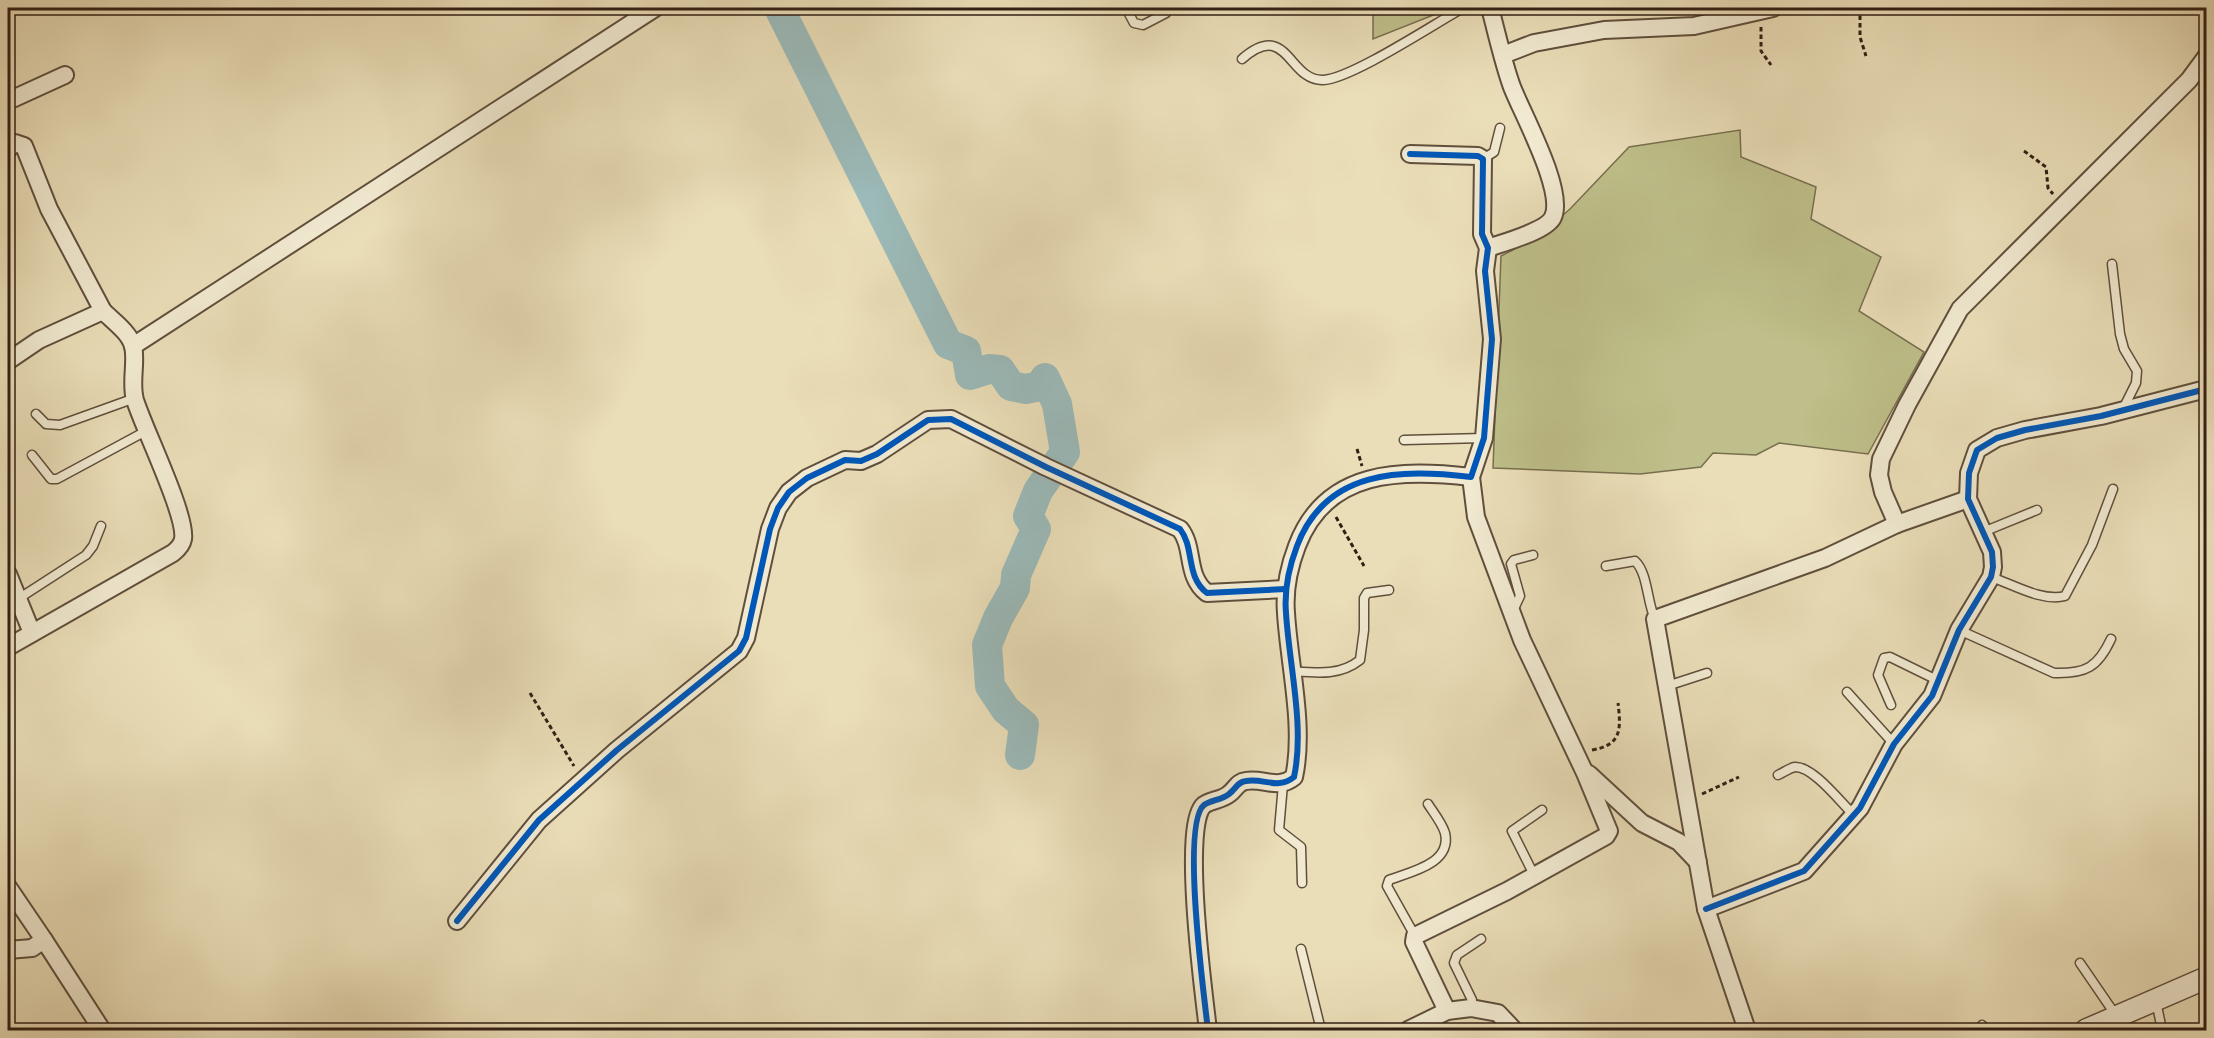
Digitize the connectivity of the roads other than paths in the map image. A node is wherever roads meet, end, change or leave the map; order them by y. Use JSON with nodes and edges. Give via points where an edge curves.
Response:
{"nodes":[{"id":1,"x":655,"y":8,"type":"edge"},
{"id":2,"x":1126,"y":8,"type":"edge"},
{"id":3,"x":1463,"y":8,"type":"edge"},
{"id":4,"x":1490,"y":8,"type":"edge"},
{"id":5,"x":1767,"y":9,"type":"edge"},
{"id":6,"x":1166,"y":13,"type":"dead end"},
{"id":7,"x":1503,"y":55,"type":"junction"},
{"id":8,"x":2206,"y":57,"type":"edge"},
{"id":9,"x":1242,"y":59,"type":"dead end"},
{"id":10,"x":65,"y":75,"type":"dead end"},
{"id":11,"x":8,"y":102,"type":"edge"},
{"id":12,"x":1500,"y":128,"type":"dead end"},
{"id":13,"x":8,"y":149,"type":"edge"},
{"id":14,"x":1410,"y":154,"type":"dead end"},
{"id":15,"x":1483,"y":159,"type":"junction"},
{"id":16,"x":1488,"y":248,"type":"junction"},
{"id":17,"x":2112,"y":264,"type":"dead end"},
{"id":18,"x":103,"y":311,"type":"junction"},
{"id":19,"x":133,"y":346,"type":"junction"},
{"id":20,"x":8,"y":358,"type":"edge"},
{"id":21,"x":2206,"y":389,"type":"edge"},
{"id":22,"x":135,"y":398,"type":"junction"},
{"id":23,"x":2122,"y":409,"type":"junction"},
{"id":24,"x":36,"y":414,"type":"dead end"},
{"id":25,"x":146,"y":431,"type":"junction"},
{"id":26,"x":1484,"y":438,"type":"junction"},
{"id":27,"x":1404,"y":440,"type":"dead end"},
{"id":28,"x":32,"y":455,"type":"dead end"},
{"id":29,"x":1471,"y":477,"type":"junction"},
{"id":30,"x":2113,"y":489,"type":"dead end"},
{"id":31,"x":1968,"y":499,"type":"junction"},
{"id":32,"x":2037,"y":510,"type":"dead end"},
{"id":33,"x":1897,"y":524,"type":"junction"},
{"id":34,"x":101,"y":526,"type":"dead end"},
{"id":35,"x":1983,"y":532,"type":"junction"},
{"id":36,"x":1533,"y":555,"type":"dead end"},
{"id":37,"x":1606,"y":566,"type":"dead end"},
{"id":38,"x":8,"y":574,"type":"edge"},
{"id":39,"x":1990,"y":576,"type":"junction"},
{"id":40,"x":1286,"y":589,"type":"junction"},
{"id":41,"x":1389,"y":590,"type":"dead end"},
{"id":42,"x":18,"y":599,"type":"junction"},
{"id":43,"x":1512,"y":613,"type":"junction"},
{"id":44,"x":1655,"y":619,"type":"junction"},
{"id":45,"x":1959,"y":630,"type":"junction"},
{"id":46,"x":32,"y":633,"type":"junction"},
{"id":47,"x":2111,"y":639,"type":"dead end"},
{"id":48,"x":8,"y":647,"type":"edge"},
{"id":49,"x":1291,"y":671,"type":"junction"},
{"id":50,"x":1707,"y":674,"type":"dead end"},
{"id":51,"x":1937,"y":681,"type":"junction"},
{"id":52,"x":1667,"y":686,"type":"junction"},
{"id":53,"x":1847,"y":692,"type":"dead end"},
{"id":54,"x":1891,"y":705,"type":"dead end"},
{"id":55,"x":1894,"y":744,"type":"junction"},
{"id":56,"x":1586,"y":773,"type":"junction"},
{"id":57,"x":1778,"y":776,"type":"dead end"},
{"id":58,"x":1283,"y":784,"type":"junction"},
{"id":59,"x":1428,"y":804,"type":"dead end"},
{"id":60,"x":1542,"y":810,"type":"dead end"},
{"id":61,"x":1854,"y":815,"type":"junction"},
{"id":62,"x":1698,"y":862,"type":"junction"},
{"id":63,"x":1534,"y":875,"type":"junction"},
{"id":64,"x":1302,"y":883,"type":"dead end"},
{"id":65,"x":8,"y":887,"type":"edge"},
{"id":66,"x":1706,"y":909,"type":"junction"},
{"id":67,"x":457,"y":921,"type":"dead end"},
{"id":68,"x":1415,"y":936,"type":"junction"},
{"id":69,"x":1481,"y":939,"type":"dead end"},
{"id":70,"x":44,"y":940,"type":"junction"},
{"id":71,"x":1301,"y":949,"type":"dead end"},
{"id":72,"x":8,"y":950,"type":"edge"},
{"id":73,"x":2080,"y":963,"type":"dead end"},
{"id":74,"x":2206,"y":978,"type":"edge"},
{"id":75,"x":2156,"y":1000,"type":"junction"},
{"id":76,"x":1471,"y":1008,"type":"junction"},
{"id":77,"x":1447,"y":1011,"type":"junction"},
{"id":78,"x":2117,"y":1017,"type":"junction"},
{"id":79,"x":102,"y":1030,"type":"edge"},
{"id":80,"x":1208,"y":1030,"type":"edge"},
{"id":81,"x":1321,"y":1030,"type":"edge"},
{"id":82,"x":1408,"y":1030,"type":"edge"},
{"id":83,"x":1514,"y":1030,"type":"edge"},
{"id":84,"x":1747,"y":1030,"type":"edge"},
{"id":85,"x":2086,"y":1030,"type":"edge"},
{"id":86,"x":2162,"y":1030,"type":"edge"}],
"edges":[{"from":1,"to":19,"type":"street"},
{"from":2,"to":6,"type":"lane","via":[[1134,22],[1143,25]]},
{"from":3,"to":9,"type":"lane","via":[[1351,71],[1322,80],[1311,77],[1276,47],[1256,47]]},
{"from":4,"to":7,"type":"street"},
{"from":5,"to":7,"type":"street","via":[[1694,26],[1604,30],[1534,43]]},
{"from":7,"to":16,"type":"street","via":[[1556,196],[1553,218],[1545,226]]},
{"from":8,"to":33,"type":"street","via":[[2188,80],[1960,309],[1881,459],[1883,492]]},
{"from":10,"to":11,"type":"street"},
{"from":12,"to":15,"type":"lane","via":[[1494,152]]},
{"from":13,"to":18,"type":"street","via":[[15,143],[24,146],[50,209]]},
{"from":14,"to":15,"type":"street"},
{"from":15,"to":16,"type":"street","via":[[1482,234]]},
{"from":16,"to":26,"type":"street","via":[[1485,271],[1492,339]]},
{"from":17,"to":23,"type":"lane","via":[[2120,334],[2137,371],[2136,383]]},
{"from":18,"to":19,"type":"street"},
{"from":18,"to":20,"type":"street"},
{"from":19,"to":22,"type":"street"},
{"from":21,"to":23,"type":"street"},
{"from":22,"to":24,"type":"lane","via":[[60,425],[46,424]]},
{"from":22,"to":25,"type":"street"},
{"from":23,"to":31,"type":"street","via":[[1997,438],[1977,450],[1969,473]]},
{"from":25,"to":28,"type":"lane","via":[[57,479],[51,479]]},
{"from":25,"to":46,"type":"street","via":[[178,511],[183,542],[173,553]]},
{"from":26,"to":27,"type":"lane"},
{"from":26,"to":29,"type":"street"},
{"from":29,"to":40,"type":"street","via":[[1392,474],[1365,479],[1326,500],[1306,523]]},
{"from":29,"to":43,"type":"street","via":[[1476,517]]},
{"from":30,"to":39,"type":"lane","via":[[2092,545],[2065,596],[2045,597]]},
{"from":31,"to":33,"type":"street"},
{"from":31,"to":35,"type":"street"},
{"from":32,"to":35,"type":"lane"},
{"from":33,"to":44,"type":"street","via":[[1825,558]]},
{"from":34,"to":42,"type":"lane","via":[[86,555]]},
{"from":35,"to":39,"type":"street","via":[[1992,552]]},
{"from":36,"to":43,"type":"lane","via":[[1511,564],[1520,596]]},
{"from":37,"to":44,"type":"lane","via":[[1635,561],[1641,566],[1648,606]]},
{"from":38,"to":42,"type":"street"},
{"from":39,"to":45,"type":"street"},
{"from":40,"to":49,"type":"street"},
{"from":40,"to":67,"type":"street","via":[[1207,593],[1199,587],[1192,571],[1187,538],[1180,529],[951,419],[928,420],[877,454],[861,461],[845,460],[807,478],[789,492],[770,529],[746,638],[739,651],[539,820]]},
{"from":41,"to":49,"type":"lane","via":[[1366,593],[1360,660],[1349,669],[1326,673]]},
{"from":42,"to":46,"type":"street"},
{"from":43,"to":56,"type":"street"},
{"from":44,"to":52,"type":"street"},
{"from":45,"to":47,"type":"lane","via":[[2054,673],[2069,674],[2095,665]]},
{"from":45,"to":51,"type":"street"},
{"from":46,"to":48,"type":"street"},
{"from":49,"to":58,"type":"street","via":[[1297,762],[1294,777]]},
{"from":50,"to":52,"type":"lane"},
{"from":51,"to":54,"type":"lane","via":[[1890,657],[1884,658],[1878,675]]},
{"from":51,"to":55,"type":"street","via":[[1932,696]]},
{"from":52,"to":62,"type":"street"},
{"from":53,"to":55,"type":"lane"},
{"from":55,"to":61,"type":"street"},
{"from":56,"to":62,"type":"street","via":[[1642,822],[1679,842]]},
{"from":56,"to":63,"type":"street","via":[[1609,831]]},
{"from":57,"to":61,"type":"lane","via":[[1793,767],[1804,768]]},
{"from":58,"to":64,"type":"lane","via":[[1279,830],[1301,847]]},
{"from":58,"to":80,"type":"street","via":[[1247,780],[1223,798],[1205,804],[1199,813],[1194,874]]},
{"from":59,"to":68,"type":"lane","via":[[1445,833],[1444,850],[1435,861],[1389,880],[1387,886]]},
{"from":60,"to":63,"type":"lane","via":[[1512,831]]},
{"from":61,"to":66,"type":"street","via":[[1804,871]]},
{"from":62,"to":66,"type":"street"},
{"from":63,"to":68,"type":"street"},
{"from":65,"to":70,"type":"street"},
{"from":66,"to":84,"type":"street"},
{"from":68,"to":77,"type":"street","via":[[1414,942]]},
{"from":69,"to":76,"type":"lane","via":[[1457,955],[1454,963],[1472,1000]]},
{"from":70,"to":72,"type":"street","via":[[32,948]]},
{"from":70,"to":79,"type":"street"},
{"from":71,"to":81,"type":"lane"},
{"from":73,"to":78,"type":"lane"},
{"from":74,"to":75,"type":"street"},
{"from":75,"to":78,"type":"street"},
{"from":75,"to":86,"type":"lane"},
{"from":76,"to":77,"type":"street"},
{"from":76,"to":83,"type":"street","via":[[1497,1013]]},
{"from":77,"to":82,"type":"street"},
{"from":78,"to":85,"type":"street"}]}
